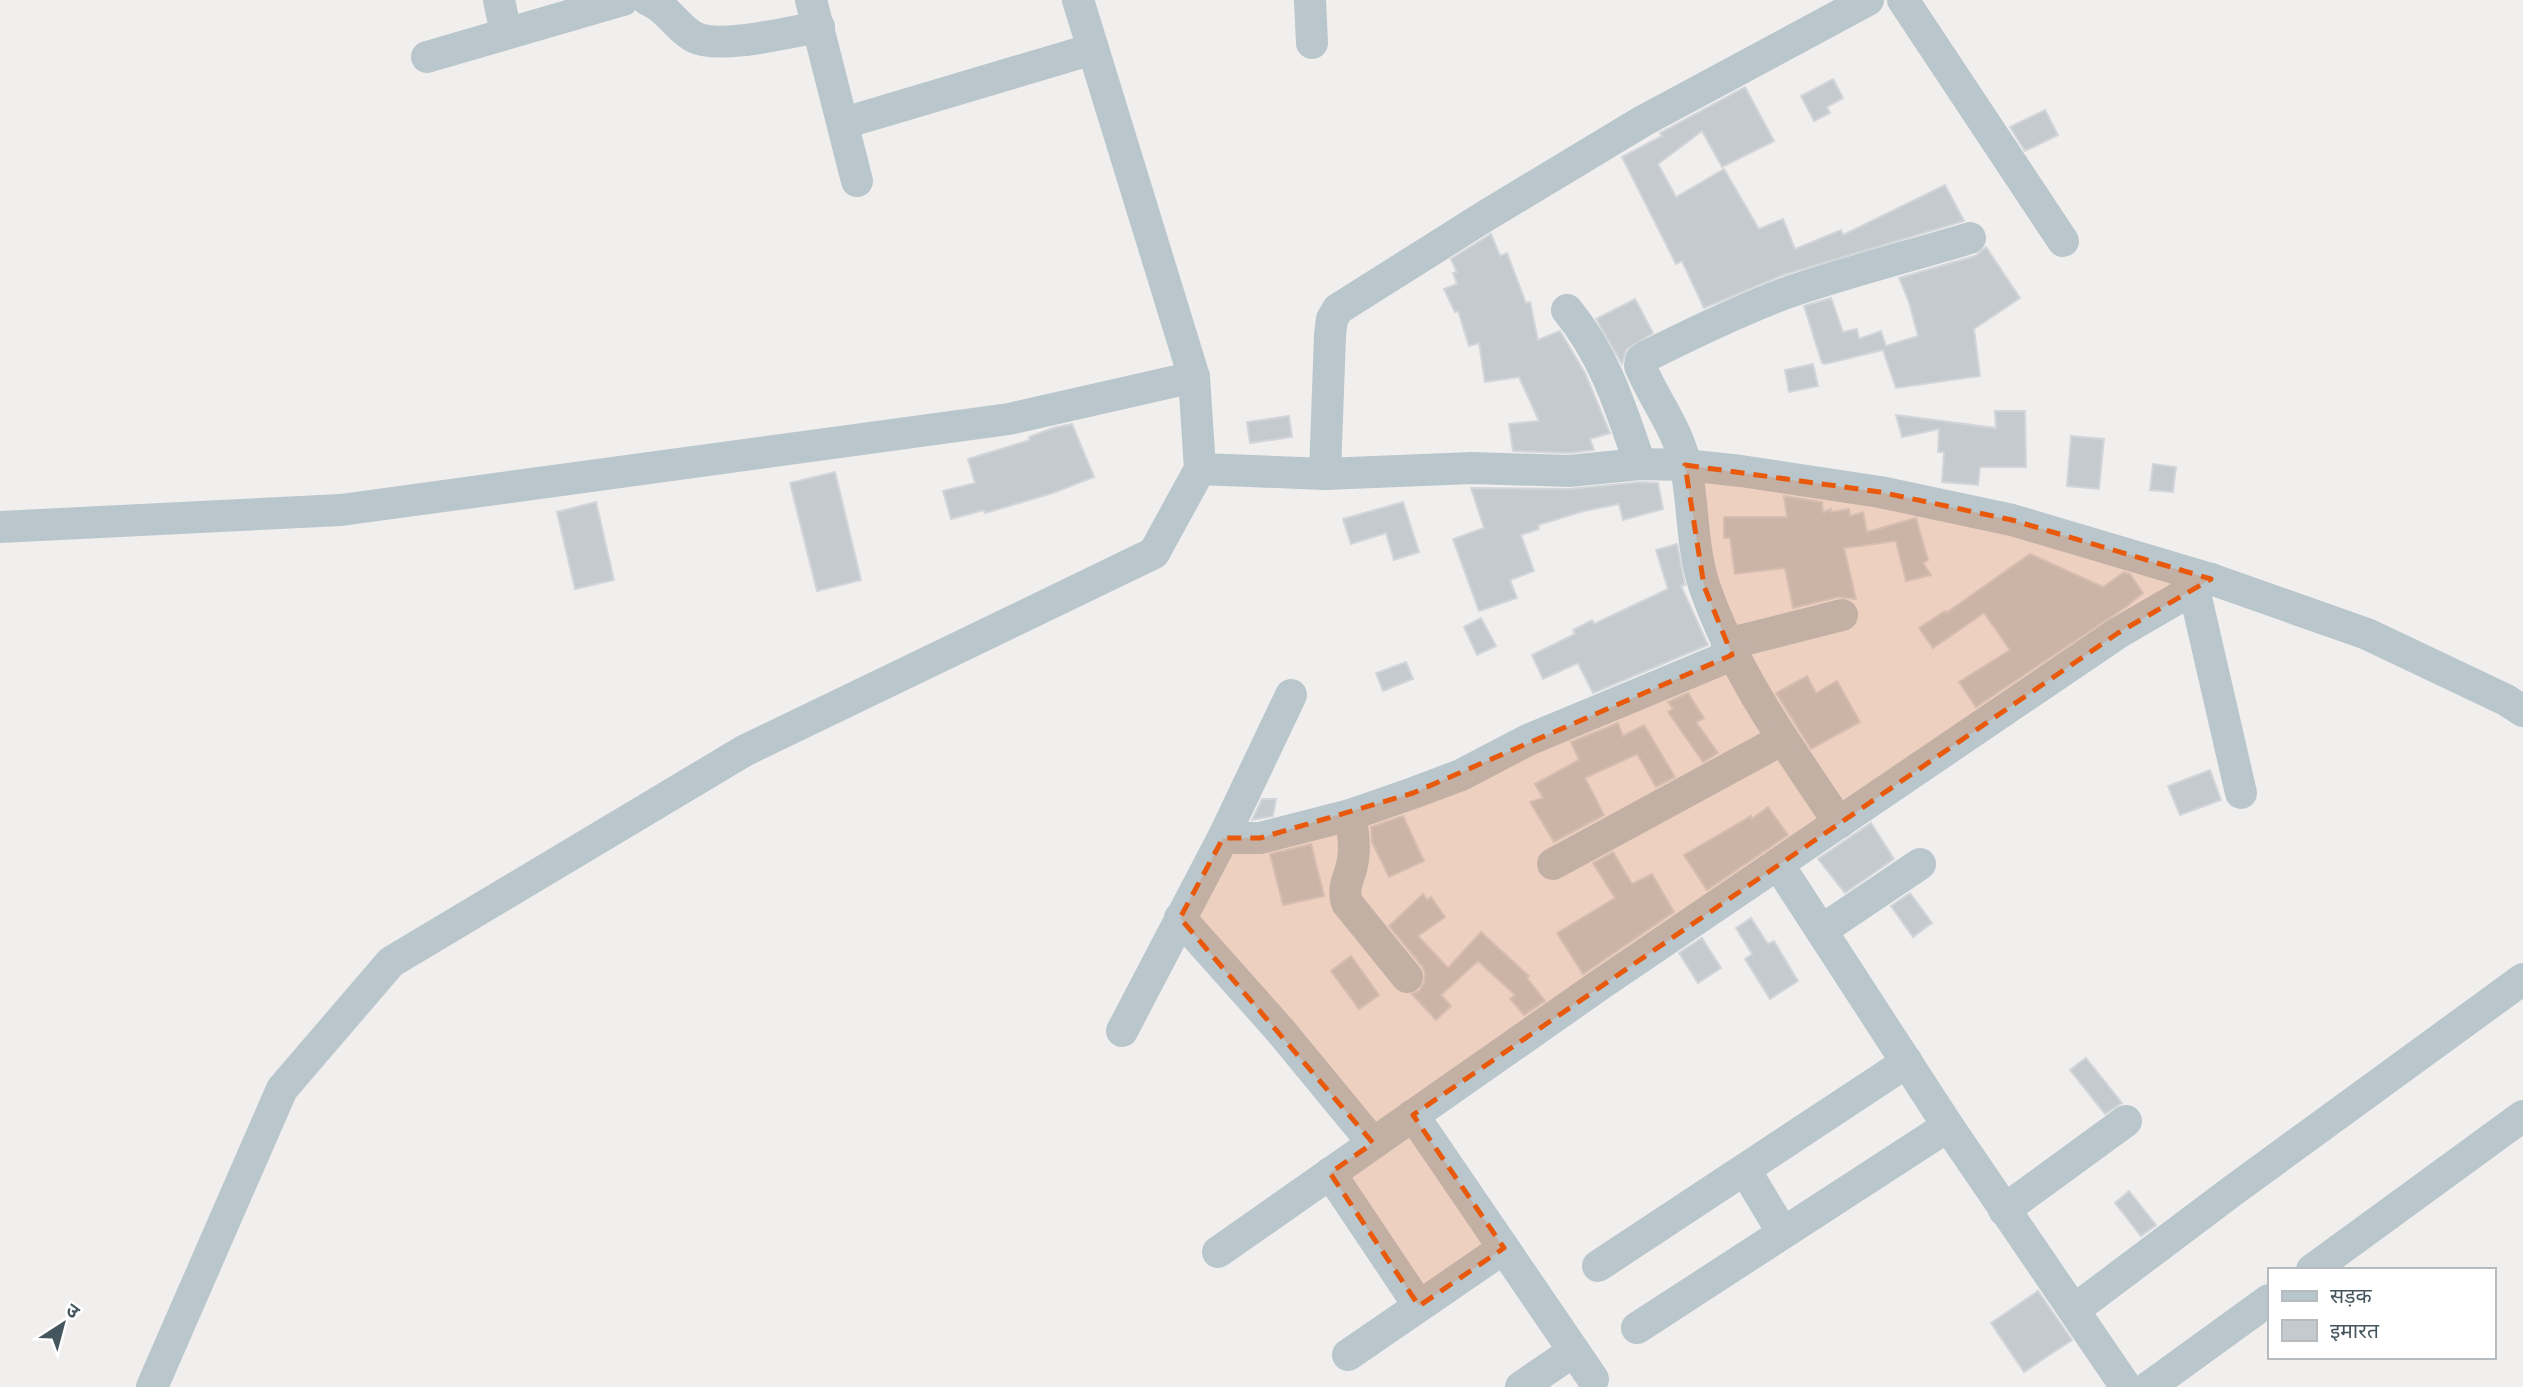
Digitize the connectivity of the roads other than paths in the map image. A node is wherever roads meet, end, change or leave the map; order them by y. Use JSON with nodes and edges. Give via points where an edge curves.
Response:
{"nodes":[{"id":1,"x":499,"y":0,"type":"edge"},
{"id":2,"x":623,"y":0,"type":"edge"},
{"id":3,"x":648,"y":0,"type":"edge"},
{"id":4,"x":1078,"y":0,"type":"edge"},
{"id":5,"x":1310,"y":0,"type":"edge"},
{"id":6,"x":1868,"y":0,"type":"edge"},
{"id":7,"x":1903,"y":0,"type":"edge"},
{"id":8,"x":815,"y":14,"type":"edge"},
{"id":9,"x":506,"y":33,"type":"junction"},
{"id":10,"x":1312,"y":43,"type":"dead end"},
{"id":11,"x":1093,"y":49,"type":"junction"},
{"id":12,"x":427,"y":57,"type":"dead end"},
{"id":13,"x":844,"y":123,"type":"junction"},
{"id":14,"x":857,"y":181,"type":"dead end"},
{"id":15,"x":1970,"y":238,"type":"dead end"},
{"id":16,"x":2063,"y":241,"type":"dead end"},
{"id":17,"x":1567,"y":310,"type":"dead end"},
{"id":18,"x":1194,"y":377,"type":"junction"},
{"id":19,"x":1640,"y":464,"type":"junction"},
{"id":20,"x":1685,"y":465,"type":"junction"},
{"id":21,"x":1200,"y":469,"type":"junction"},
{"id":22,"x":1325,"y":474,"type":"junction"},
{"id":23,"x":0,"y":527,"type":"edge"},
{"id":24,"x":2203,"y":584,"type":"junction"},
{"id":25,"x":1842,"y":615,"type":"dead end"},
{"id":26,"x":1730,"y":649,"type":"junction"},
{"id":27,"x":1291,"y":695,"type":"dead end"},
{"id":28,"x":2523,"y":711,"type":"edge"},
{"id":29,"x":1783,"y":740,"type":"junction"},
{"id":30,"x":2241,"y":793,"type":"dead end"},
{"id":31,"x":1350,"y":815,"type":"junction"},
{"id":32,"x":1839,"y":823,"type":"junction"},
{"id":33,"x":1223,"y":838,"type":"junction"},
{"id":34,"x":1553,"y":864,"type":"dead end"},
{"id":35,"x":1778,"y":864,"type":"junction"},
{"id":36,"x":1920,"y":864,"type":"dead end"},
{"id":37,"x":1180,"y":918,"type":"junction"},
{"id":38,"x":1822,"y":930,"type":"junction"},
{"id":39,"x":1408,"y":977,"type":"dead end"},
{"id":40,"x":2523,"y":979,"type":"edge"},
{"id":41,"x":1122,"y":1031,"type":"dead end"},
{"id":42,"x":1907,"y":1062,"type":"junction"},
{"id":43,"x":1413,"y":1115,"type":"junction"},
{"id":44,"x":2523,"y":1116,"type":"edge"},
{"id":45,"x":2126,"y":1121,"type":"dead end"},
{"id":46,"x":1948,"y":1126,"type":"junction"},
{"id":47,"x":1373,"y":1143,"type":"junction"},
{"id":48,"x":1745,"y":1170,"type":"junction"},
{"id":49,"x":1330,"y":1173,"type":"junction"},
{"id":50,"x":2004,"y":1210,"type":"junction"},
{"id":51,"x":1783,"y":1233,"type":"junction"},
{"id":52,"x":1504,"y":1248,"type":"junction"},
{"id":53,"x":1218,"y":1252,"type":"dead end"},
{"id":54,"x":1598,"y":1266,"type":"dead end"},
{"id":55,"x":2315,"y":1268,"type":"edge"},
{"id":56,"x":2268,"y":1301,"type":"edge"},
{"id":57,"x":1419,"y":1306,"type":"junction"},
{"id":58,"x":2074,"y":1310,"type":"junction"},
{"id":59,"x":1637,"y":1328,"type":"dead end"},
{"id":60,"x":1574,"y":1351,"type":"junction"},
{"id":61,"x":1348,"y":1355,"type":"dead end"},
{"id":62,"x":1594,"y":1379,"type":"dead end"},
{"id":63,"x":152,"y":1387,"type":"edge"},
{"id":64,"x":1521,"y":1387,"type":"edge"},
{"id":65,"x":2126,"y":1387,"type":"edge"},
{"id":66,"x":2149,"y":1387,"type":"edge"}],
"edges":[{"from":1,"to":9,"type":"street"},
{"from":2,"to":9,"type":"street"},
{"from":3,"to":8,"type":"street","via":[[659,4],[682,30],[698,39],[723,43]]},
{"from":4,"to":11,"type":"street"},
{"from":5,"to":10,"type":"street"},
{"from":6,"to":22,"type":"street","via":[[1643,121],[1338,309],[1330,335]]},
{"from":7,"to":16,"type":"street"},
{"from":8,"to":13,"type":"street"},
{"from":9,"to":12,"type":"street"},
{"from":11,"to":13,"type":"street"},
{"from":11,"to":18,"type":"street"},
{"from":13,"to":14,"type":"street"},
{"from":15,"to":20,"type":"street","via":[[1791,292],[1641,360]]},
{"from":17,"to":19,"type":"street","via":[[1595,348],[1609,377]]},
{"from":18,"to":21,"type":"street"},
{"from":18,"to":23,"type":"street","via":[[1009,419],[341,510]]},
{"from":19,"to":20,"type":"street"},
{"from":19,"to":22,"type":"street","via":[[1569,471],[1472,468]]},
{"from":20,"to":24,"type":"street","via":[[1880,492],[2012,520]]},
{"from":20,"to":26,"type":"street","via":[[1704,586]]},
{"from":21,"to":22,"type":"street"},
{"from":21,"to":63,"type":"street","via":[[1154,553],[744,751],[391,962],[282,1089]]},
{"from":24,"to":28,"type":"street","via":[[2367,634]]},
{"from":24,"to":30,"type":"street"},
{"from":24,"to":32,"type":"street","via":[[2118,633]]},
{"from":25,"to":26,"type":"street"},
{"from":26,"to":29,"type":"street"},
{"from":26,"to":31,"type":"street","via":[[1461,775]]},
{"from":27,"to":33,"type":"street"},
{"from":29,"to":32,"type":"street"},
{"from":29,"to":34,"type":"street"},
{"from":31,"to":33,"type":"street","via":[[1259,838]]},
{"from":31,"to":39,"type":"street","via":[[1352,865],[1343,893]]},
{"from":32,"to":35,"type":"street"},
{"from":33,"to":37,"type":"street"},
{"from":35,"to":38,"type":"street"},
{"from":35,"to":43,"type":"street"},
{"from":36,"to":38,"type":"street"},
{"from":37,"to":41,"type":"street"},
{"from":37,"to":47,"type":"street"},
{"from":38,"to":42,"type":"street"},
{"from":40,"to":58,"type":"street"},
{"from":42,"to":46,"type":"street"},
{"from":42,"to":48,"type":"street"},
{"from":43,"to":47,"type":"street"},
{"from":43,"to":52,"type":"street"},
{"from":44,"to":55,"type":"street"},
{"from":45,"to":50,"type":"street"},
{"from":46,"to":50,"type":"street"},
{"from":46,"to":51,"type":"street"},
{"from":47,"to":49,"type":"street"},
{"from":48,"to":51,"type":"street"},
{"from":48,"to":54,"type":"street"},
{"from":49,"to":53,"type":"street"},
{"from":49,"to":57,"type":"street"},
{"from":50,"to":58,"type":"street"},
{"from":51,"to":59,"type":"street"},
{"from":52,"to":57,"type":"street"},
{"from":52,"to":60,"type":"street"},
{"from":56,"to":66,"type":"street"},
{"from":57,"to":61,"type":"street"},
{"from":58,"to":65,"type":"street"},
{"from":60,"to":62,"type":"street"},
{"from":60,"to":64,"type":"street"}]}
